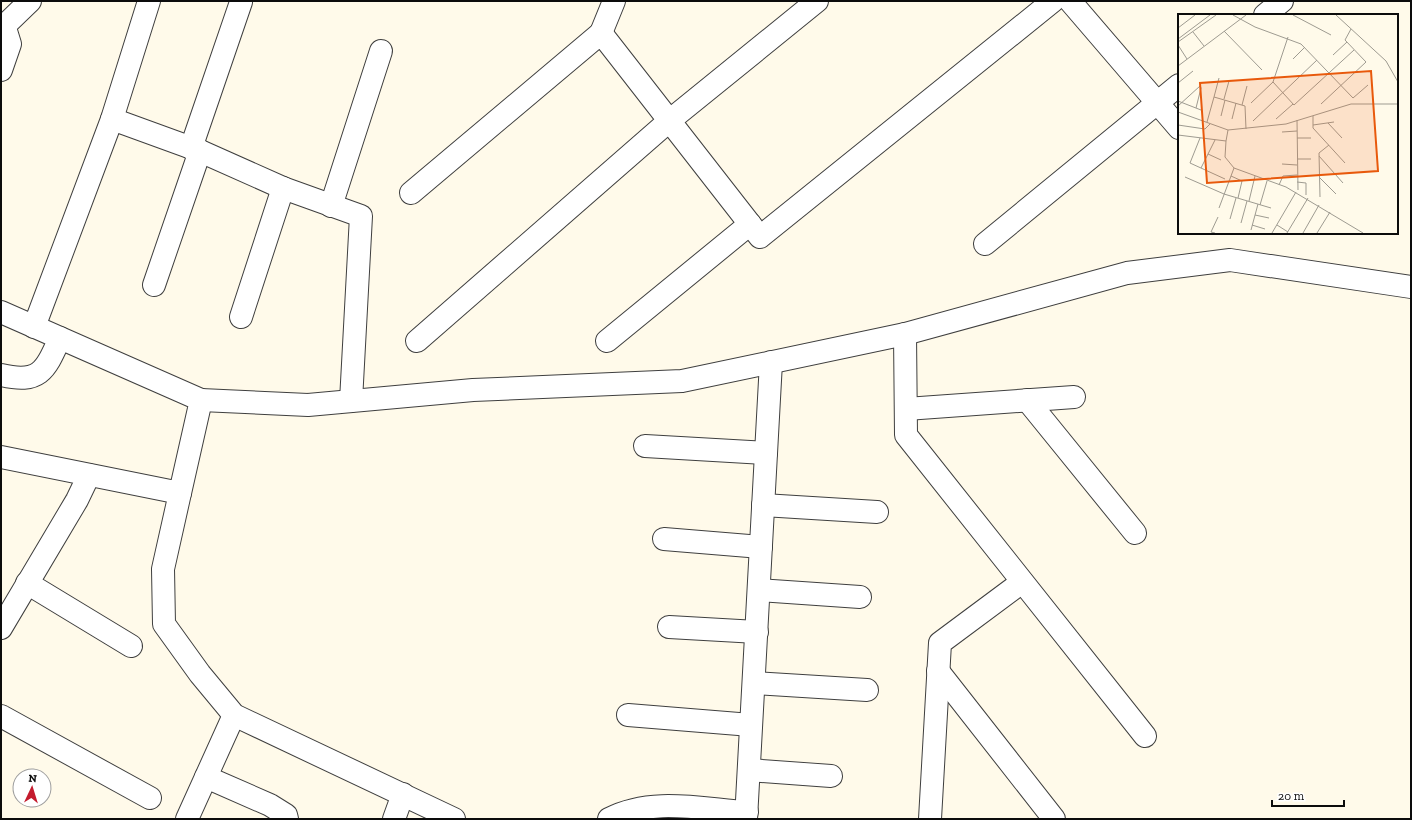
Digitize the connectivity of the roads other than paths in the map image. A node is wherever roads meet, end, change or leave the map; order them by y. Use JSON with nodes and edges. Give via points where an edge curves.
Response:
{"nodes":[{"id":1,"x":30,"y":1,"type":"edge"},
{"id":2,"x":149,"y":1,"type":"edge"},
{"id":3,"x":614,"y":1,"type":"edge"},
{"id":4,"x":817,"y":1,"type":"edge"},
{"id":5,"x":1053,"y":1,"type":"edge"},
{"id":6,"x":1070,"y":1,"type":"edge"},
{"id":7,"x":1282,"y":1,"type":"edge"},
{"id":8,"x":241,"y":2,"type":"dead end"},
{"id":9,"x":1266,"y":14,"type":"edge"},
{"id":10,"x":1,"y":29,"type":"edge"},
{"id":11,"x":601,"y":33,"type":"junction"},
{"id":12,"x":381,"y":51,"type":"dead end"},
{"id":13,"x":1,"y":70,"type":"edge"},
{"id":14,"x":1178,"y":86,"type":"edge"},
{"id":15,"x":1157,"y":103,"type":"junction"},
{"id":16,"x":112,"y":119,"type":"junction"},
{"id":17,"x":670,"y":121,"type":"junction"},
{"id":18,"x":1178,"y":127,"type":"edge"},
{"id":19,"x":195,"y":149,"type":"junction"},
{"id":20,"x":283,"y":188,"type":"junction"},
{"id":21,"x":411,"y":193,"type":"dead end"},
{"id":22,"x":331,"y":206,"type":"junction"},
{"id":23,"x":750,"y":224,"type":"junction"},
{"id":24,"x":985,"y":244,"type":"dead end"},
{"id":25,"x":154,"y":285,"type":"dead end"},
{"id":26,"x":1411,"y":287,"type":"edge"},
{"id":27,"x":1,"y":312,"type":"edge"},
{"id":28,"x":241,"y":316,"type":"dead end"},
{"id":29,"x":34,"y":327,"type":"junction"},
{"id":30,"x":905,"y":334,"type":"junction"},
{"id":31,"x":60,"y":338,"type":"junction"},
{"id":32,"x":417,"y":340,"type":"dead end"},
{"id":33,"x":607,"y":341,"type":"dead end"},
{"id":34,"x":771,"y":362,"type":"junction"},
{"id":35,"x":1,"y":374,"type":"edge"},
{"id":36,"x":1074,"y":397,"type":"dead end"},
{"id":37,"x":201,"y":400,"type":"junction"},
{"id":38,"x":1026,"y":400,"type":"junction"},
{"id":39,"x":351,"y":401,"type":"junction"},
{"id":40,"x":906,"y":409,"type":"junction"},
{"id":41,"x":645,"y":446,"type":"dead end"},
{"id":42,"x":766,"y":453,"type":"junction"},
{"id":43,"x":1,"y":457,"type":"edge"},
{"id":44,"x":89,"y":475,"type":"junction"},
{"id":45,"x":180,"y":493,"type":"junction"},
{"id":46,"x":764,"y":505,"type":"junction"},
{"id":47,"x":877,"y":512,"type":"dead end"},
{"id":48,"x":1135,"y":533,"type":"dead end"},
{"id":49,"x":664,"y":538,"type":"dead end"},
{"id":50,"x":761,"y":547,"type":"junction"},
{"id":51,"x":1022,"y":582,"type":"junction"},
{"id":52,"x":28,"y":583,"type":"junction"},
{"id":53,"x":759,"y":590,"type":"junction"},
{"id":54,"x":860,"y":597,"type":"dead end"},
{"id":55,"x":669,"y":627,"type":"dead end"},
{"id":56,"x":1,"y":628,"type":"edge"},
{"id":57,"x":757,"y":632,"type":"junction"},
{"id":58,"x":131,"y":646,"type":"dead end"},
{"id":59,"x":938,"y":671,"type":"junction"},
{"id":60,"x":754,"y":683,"type":"junction"},
{"id":61,"x":867,"y":690,"type":"dead end"},
{"id":62,"x":234,"y":715,"type":"junction"},
{"id":63,"x":628,"y":715,"type":"dead end"},
{"id":64,"x":1,"y":716,"type":"edge"},
{"id":65,"x":751,"y":725,"type":"junction"},
{"id":66,"x":1145,"y":736,"type":"dead end"},
{"id":67,"x":749,"y":770,"type":"junction"},
{"id":68,"x":206,"y":776,"type":"junction"},
{"id":69,"x":831,"y":776,"type":"dead end"},
{"id":70,"x":403,"y":794,"type":"junction"},
{"id":71,"x":150,"y":798,"type":"dead end"},
{"id":72,"x":747,"y":815,"type":"edge"},
{"id":73,"x":187,"y":819,"type":"edge"},
{"id":74,"x":287,"y":819,"type":"edge"},
{"id":75,"x":394,"y":819,"type":"edge"},
{"id":76,"x":454,"y":819,"type":"edge"},
{"id":77,"x":609,"y":819,"type":"edge"},
{"id":78,"x":930,"y":819,"type":"edge"},
{"id":79,"x":1054,"y":819,"type":"edge"}],
"edges":[{"from":1,"to":10,"type":"street"},
{"from":2,"to":16,"type":"street"},
{"from":3,"to":11,"type":"street"},
{"from":4,"to":17,"type":"street"},
{"from":5,"to":23,"type":"street","via":[[760,237]]},
{"from":6,"to":15,"type":"street"},
{"from":7,"to":9,"type":"street"},
{"from":8,"to":19,"type":"street"},
{"from":10,"to":13,"type":"street","via":[[6,31],[10,44]]},
{"from":11,"to":17,"type":"street"},
{"from":11,"to":21,"type":"street"},
{"from":12,"to":22,"type":"street"},
{"from":14,"to":15,"type":"street"},
{"from":15,"to":18,"type":"street"},
{"from":15,"to":24,"type":"street"},
{"from":16,"to":19,"type":"street"},
{"from":16,"to":29,"type":"street"},
{"from":17,"to":23,"type":"street"},
{"from":17,"to":32,"type":"street"},
{"from":19,"to":20,"type":"street"},
{"from":19,"to":25,"type":"street"},
{"from":20,"to":22,"type":"street"},
{"from":20,"to":28,"type":"street"},
{"from":22,"to":39,"type":"street","via":[[361,216]]},
{"from":23,"to":33,"type":"street"},
{"from":26,"to":30,"type":"street","via":[[1230,260],[1127,273]]},
{"from":27,"to":29,"type":"street"},
{"from":29,"to":31,"type":"street"},
{"from":30,"to":34,"type":"street"},
{"from":30,"to":40,"type":"street"},
{"from":31,"to":35,"type":"street","via":[[48,365],[33,377],[17,378]]},
{"from":31,"to":37,"type":"street"},
{"from":34,"to":39,"type":"street","via":[[682,381],[473,390]]},
{"from":34,"to":42,"type":"street"},
{"from":36,"to":38,"type":"street"},
{"from":37,"to":39,"type":"street","via":[[308,405]]},
{"from":37,"to":45,"type":"street"},
{"from":38,"to":40,"type":"street"},
{"from":38,"to":48,"type":"street"},
{"from":40,"to":51,"type":"street","via":[[906,435]]},
{"from":41,"to":42,"type":"street"},
{"from":42,"to":46,"type":"street"},
{"from":43,"to":44,"type":"street"},
{"from":44,"to":45,"type":"street"},
{"from":44,"to":52,"type":"street"},
{"from":45,"to":62,"type":"street","via":[[163,569],[164,624]]},
{"from":46,"to":47,"type":"street"},
{"from":46,"to":50,"type":"street"},
{"from":49,"to":50,"type":"street"},
{"from":50,"to":53,"type":"street"},
{"from":51,"to":59,"type":"street","via":[[940,643]]},
{"from":51,"to":66,"type":"street"},
{"from":52,"to":56,"type":"street"},
{"from":52,"to":58,"type":"street"},
{"from":53,"to":54,"type":"street"},
{"from":53,"to":57,"type":"street"},
{"from":55,"to":57,"type":"street"},
{"from":57,"to":60,"type":"street"},
{"from":59,"to":78,"type":"street"},
{"from":59,"to":79,"type":"street"},
{"from":60,"to":61,"type":"street"},
{"from":60,"to":65,"type":"street"},
{"from":62,"to":68,"type":"street"},
{"from":62,"to":70,"type":"street"},
{"from":63,"to":65,"type":"street"},
{"from":64,"to":71,"type":"street"},
{"from":65,"to":67,"type":"street"},
{"from":67,"to":69,"type":"street"},
{"from":67,"to":72,"type":"street"},
{"from":68,"to":73,"type":"street"},
{"from":68,"to":74,"type":"street","via":[[270,805],[286,815]]},
{"from":70,"to":75,"type":"street"},
{"from":70,"to":76,"type":"street"},
{"from":72,"to":77,"type":"street","via":[[652,806],[625,811]]}]}
